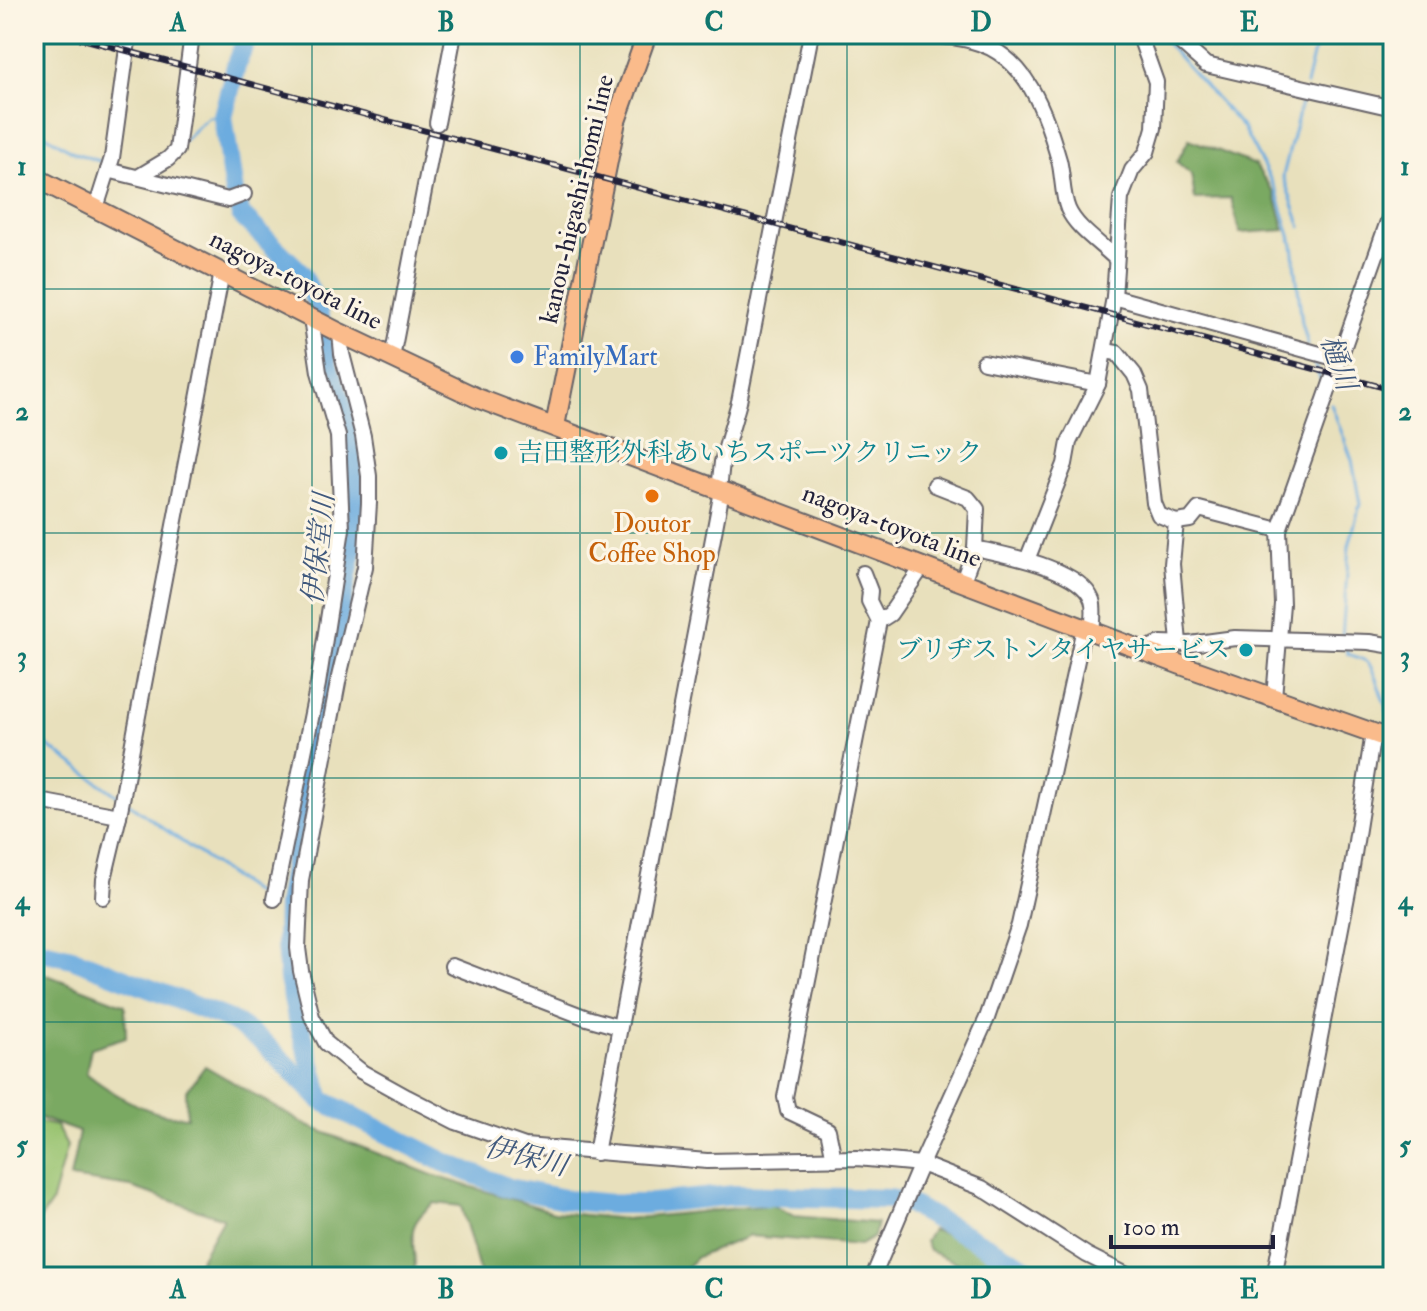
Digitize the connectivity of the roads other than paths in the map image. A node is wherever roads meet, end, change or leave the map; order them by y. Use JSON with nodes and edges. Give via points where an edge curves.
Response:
{"nodes":[{"id":1,"x":192,"y":34,"type":"edge"},
{"id":2,"x":454,"y":34,"type":"edge"},
{"id":3,"x":647,"y":34,"type":"edge"},
{"id":4,"x":811,"y":34,"type":"edge"},
{"id":5,"x":905,"y":34,"type":"edge"},
{"id":6,"x":1139,"y":34,"type":"edge"},
{"id":7,"x":1171,"y":34,"type":"edge"},
{"id":8,"x":127,"y":35,"type":"edge"},
{"id":9,"x":957,"y":36,"type":"edge"},
{"id":10,"x":1393,"y":70,"type":"edge"},
{"id":11,"x":1393,"y":87,"type":"edge"},
{"id":12,"x":1393,"y":108,"type":"edge"},
{"id":13,"x":437,"y":123,"type":"dead end"},
{"id":14,"x":434,"y":139,"type":"dead end"},
{"id":15,"x":110,"y":165,"type":"junction"},
{"id":16,"x":34,"y":177,"type":"edge"},
{"id":17,"x":138,"y":177,"type":"junction"},
{"id":18,"x":244,"y":194,"type":"dead end"},
{"id":19,"x":1393,"y":207,"type":"edge"},
{"id":20,"x":96,"y":208,"type":"junction"},
{"id":21,"x":1377,"y":257,"type":"junction"},
{"id":22,"x":1115,"y":258,"type":"junction"},
{"id":23,"x":1393,"y":260,"type":"edge"},
{"id":24,"x":222,"y":272,"type":"junction"},
{"id":25,"x":1114,"y":297,"type":"junction"},
{"id":26,"x":323,"y":324,"type":"junction"},
{"id":27,"x":1105,"y":351,"type":"junction"},
{"id":28,"x":392,"y":358,"type":"junction"},
{"id":29,"x":1338,"y":359,"type":"junction"},
{"id":30,"x":984,"y":362,"type":"dead end"},
{"id":31,"x":1098,"y":384,"type":"junction"},
{"id":32,"x":555,"y":426,"type":"junction"},
{"id":33,"x":935,"y":485,"type":"dead end"},
{"id":34,"x":720,"y":490,"type":"junction"},
{"id":35,"x":1176,"y":522,"type":"junction"},
{"id":36,"x":1279,"y":530,"type":"junction"},
{"id":37,"x":975,"y":548,"type":"junction"},
{"id":38,"x":1027,"y":560,"type":"junction"},
{"id":39,"x":923,"y":566,"type":"junction"},
{"id":40,"x":863,"y":573,"type":"dead end"},
{"id":41,"x":963,"y":581,"type":"junction"},
{"id":42,"x":879,"y":621,"type":"junction"},
{"id":43,"x":1088,"y":630,"type":"junction"},
{"id":44,"x":1280,"y":641,"type":"junction"},
{"id":45,"x":1179,"y":643,"type":"junction"},
{"id":46,"x":1393,"y":646,"type":"edge"},
{"id":47,"x":1142,"y":650,"type":"junction"},
{"id":48,"x":1274,"y":697,"type":"junction"},
{"id":49,"x":1382,"y":736,"type":"edge"},
{"id":50,"x":34,"y":800,"type":"edge"},
{"id":51,"x":119,"y":816,"type":"junction"},
{"id":52,"x":103,"y":897,"type":"dead end"},
{"id":53,"x":274,"y":899,"type":"dead end"},
{"id":54,"x":452,"y":966,"type":"dead end"},
{"id":55,"x":619,"y":1027,"type":"junction"},
{"id":56,"x":596,"y":1153,"type":"junction"},
{"id":57,"x":834,"y":1159,"type":"junction"},
{"id":58,"x":919,"y":1168,"type":"junction"},
{"id":59,"x":873,"y":1277,"type":"edge"},
{"id":60,"x":1131,"y":1277,"type":"edge"},
{"id":61,"x":1274,"y":1277,"type":"edge"}],
"edges":[{"from":1,"to":17,"type":"street","via":[[177,146],[168,159]]},
{"from":2,"to":13,"type":"street"},
{"from":3,"to":32,"type":"main road","name":"kanou-higashi-homi line","via":[[616,121]]},
{"from":4,"to":34,"type":"street"},
{"from":5,"to":9,"type":"street"},
{"from":6,"to":22,"type":"street","via":[[1156,82],[1154,128],[1121,198]]},
{"from":7,"to":12,"type":"street","via":[[1206,65]]},
{"from":8,"to":15,"type":"street"},
{"from":9,"to":22,"type":"street","via":[[997,51],[1026,79],[1055,147],[1068,209]]},
{"from":10,"to":11,"type":"street"},
{"from":14,"to":28,"type":"street"},
{"from":15,"to":17,"type":"street"},
{"from":15,"to":20,"type":"street"},
{"from":16,"to":20,"type":"main road","name":"nagoya-toyota line"},
{"from":17,"to":18,"type":"street","via":[[228,200]]},
{"from":19,"to":21,"type":"street"},
{"from":20,"to":24,"type":"main road","name":"nagoya-toyota line"},
{"from":21,"to":23,"type":"street"},
{"from":21,"to":29,"type":"street"},
{"from":22,"to":25,"type":"street"},
{"from":24,"to":26,"type":"main road","name":"nagoya-toyota line"},
{"from":24,"to":51,"type":"street"},
{"from":25,"to":27,"type":"street"},
{"from":25,"to":29,"type":"street"},
{"from":26,"to":28,"type":"main road","name":"nagoya-toyota line"},
{"from":26,"to":53,"type":"street","via":[[319,372],[338,436],[342,529],[318,684]]},
{"from":26,"to":56,"type":"street","via":[[342,354],[363,436],[369,503],[365,567],[301,880],[298,948],[312,1017],[336,1053],[456,1122],[525,1146]]},
{"from":27,"to":31,"type":"street"},
{"from":27,"to":35,"type":"street","via":[[1117,353],[1141,390],[1154,503],[1159,515]]},
{"from":28,"to":32,"type":"main road","name":"nagoya-toyota line","via":[[477,398]]},
{"from":29,"to":36,"type":"street"},
{"from":30,"to":31,"type":"street"},
{"from":31,"to":38,"type":"street","via":[[1069,442]]},
{"from":32,"to":34,"type":"main road","name":"nagoya-toyota line"},
{"from":33,"to":37,"type":"street","via":[[968,498],[977,509]]},
{"from":34,"to":39,"type":"main road","name":"nagoya-toyota line"},
{"from":34,"to":55,"type":"street"},
{"from":35,"to":36,"type":"street","via":[[1190,520],[1199,509]]},
{"from":35,"to":45,"type":"street","via":[[1172,564]]},
{"from":36,"to":44,"type":"street"},
{"from":37,"to":38,"type":"street"},
{"from":37,"to":41,"type":"street"},
{"from":38,"to":43,"type":"street","via":[[1086,590],[1092,602]]},
{"from":39,"to":41,"type":"main road","name":"nagoya-toyota line"},
{"from":39,"to":42,"type":"street","via":[[890,614]]},
{"from":40,"to":42,"type":"street"},
{"from":41,"to":43,"type":"main road","name":"nagoya-toyota line"},
{"from":42,"to":57,"type":"street","via":[[785,1097],[788,1111],[828,1130]]},
{"from":43,"to":47,"type":"main road","name":"nagoya-toyota line"},
{"from":43,"to":58,"type":"street","via":[[1019,925],[987,1018]]},
{"from":44,"to":45,"type":"street"},
{"from":44,"to":46,"type":"street"},
{"from":44,"to":48,"type":"street"},
{"from":45,"to":47,"type":"street"},
{"from":47,"to":48,"type":"main road","name":"nagoya-toyota line"},
{"from":48,"to":49,"type":"main road","name":"nagoya-toyota line"},
{"from":49,"to":61,"type":"street"},
{"from":50,"to":51,"type":"street"},
{"from":51,"to":52,"type":"street"},
{"from":54,"to":55,"type":"street"},
{"from":55,"to":56,"type":"street"},
{"from":56,"to":57,"type":"street","via":[[707,1161]]},
{"from":57,"to":58,"type":"street"},
{"from":58,"to":59,"type":"street"},
{"from":58,"to":60,"type":"street","via":[[982,1188]]}]}
